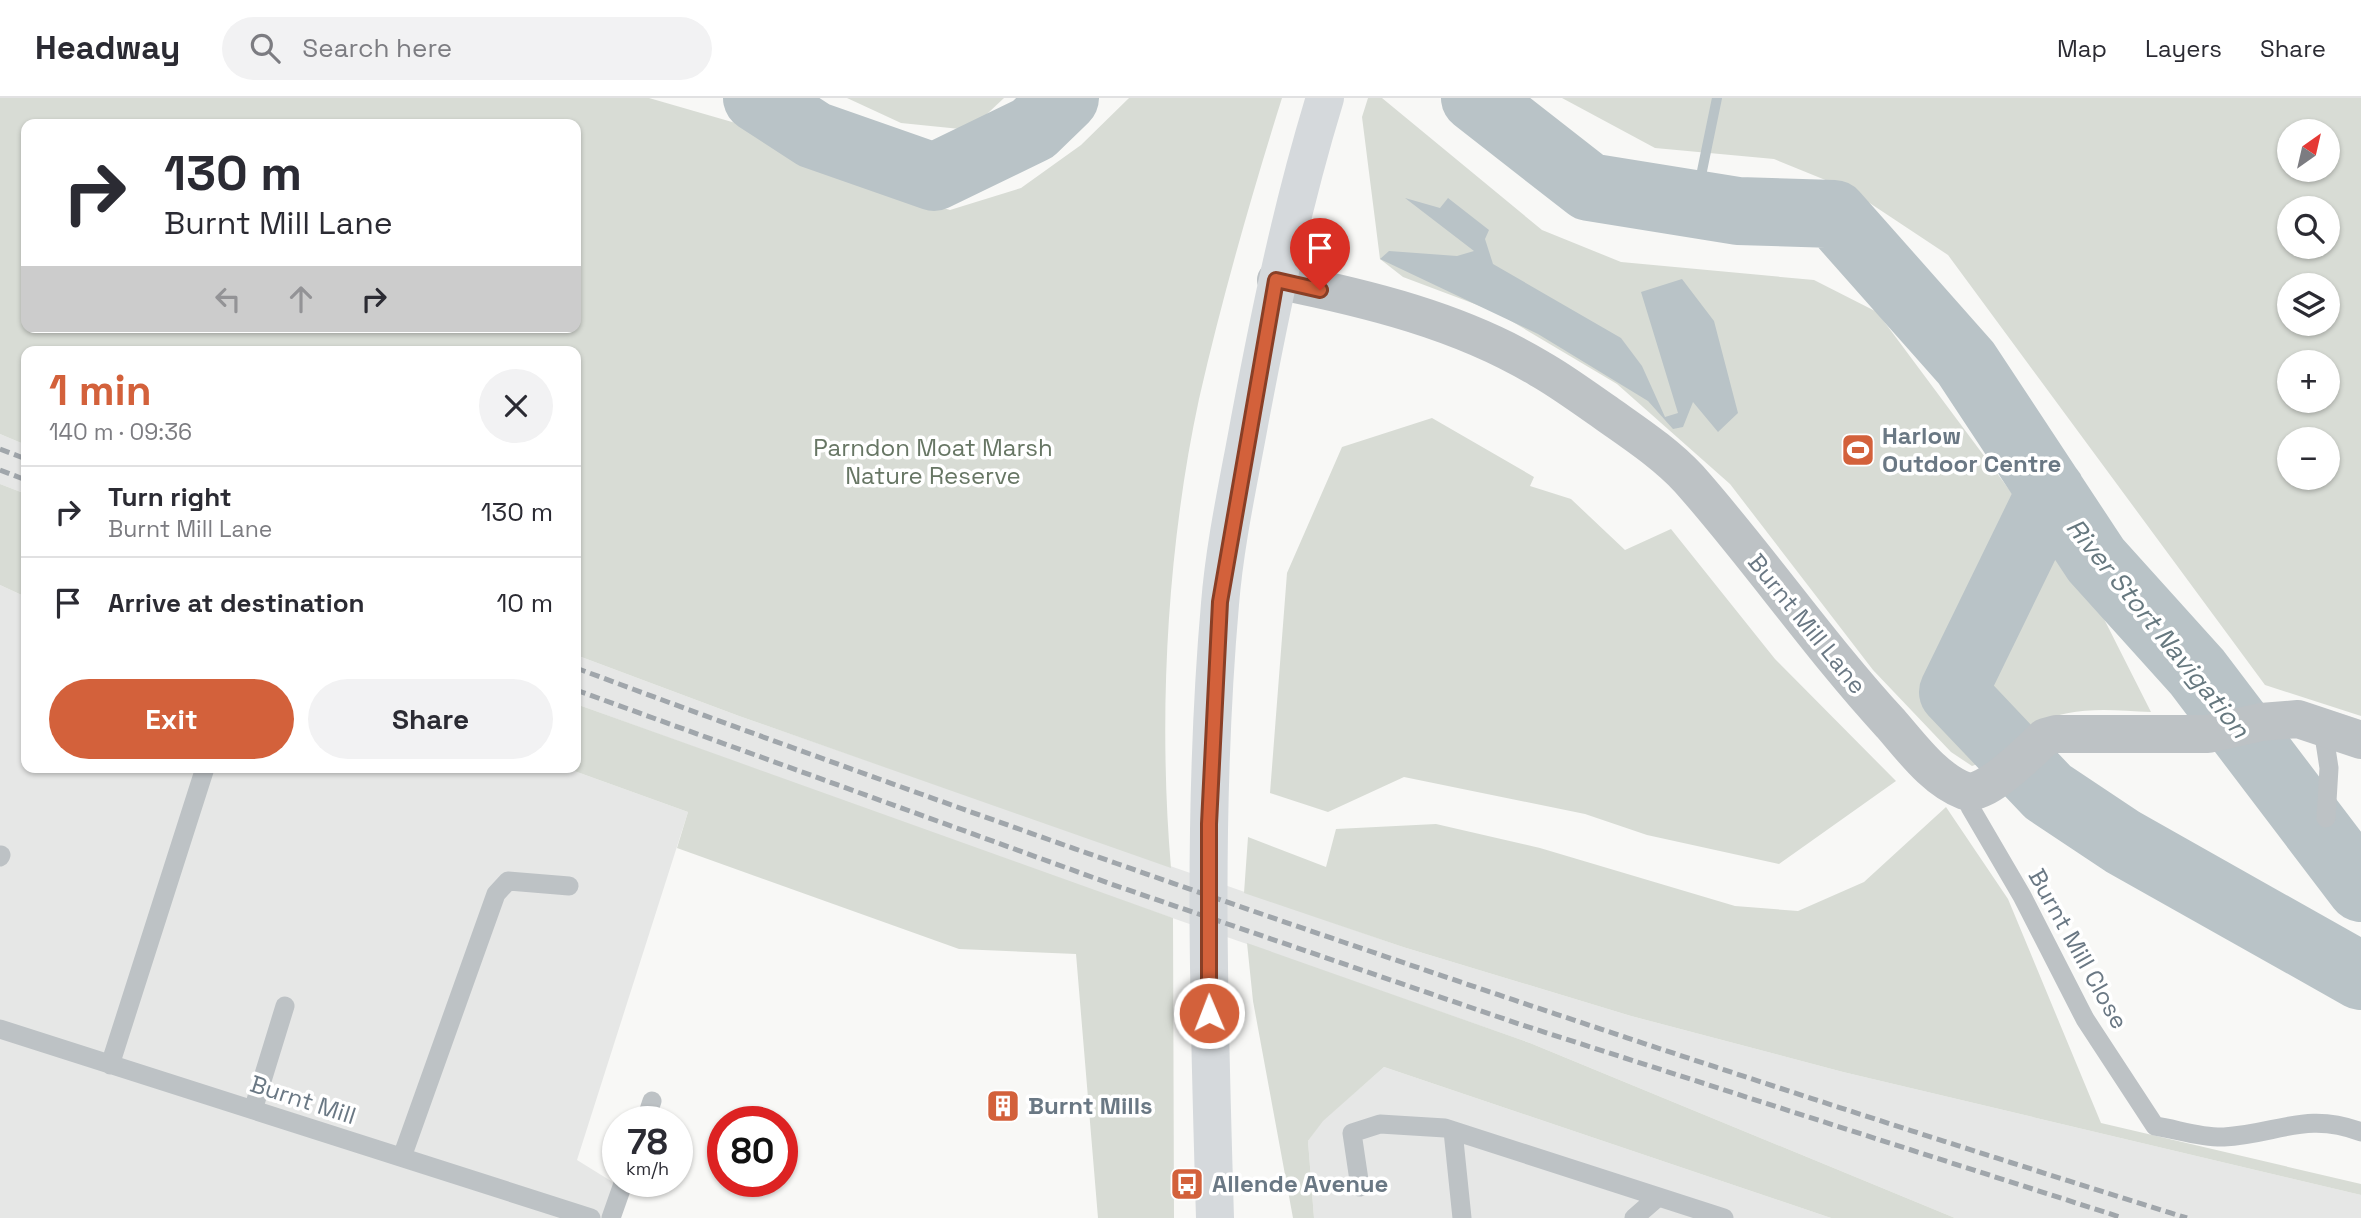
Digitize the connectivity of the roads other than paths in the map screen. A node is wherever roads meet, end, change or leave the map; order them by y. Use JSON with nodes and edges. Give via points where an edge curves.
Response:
{"nodes":[{"id":1,"x":1325,"y":98,"type":"edge"},
{"id":2,"x":1276,"y":280,"type":"junction"},
{"id":3,"x":2311,"y":724,"type":"junction"},
{"id":4,"x":2361,"y":740,"type":"edge"},
{"id":5,"x":203,"y":773,"type":"edge"},
{"id":6,"x":1979,"y":788,"type":"junction"},
{"id":7,"x":2326,"y":818,"type":"dead end"},
{"id":8,"x":569,"y":886,"type":"dead end"},
{"id":9,"x":285,"y":1006,"type":"dead end"},
{"id":10,"x":0,"y":1029,"type":"edge"},
{"id":11,"x":110,"y":1065,"type":"junction"},
{"id":12,"x":652,"y":1101,"type":"dead end"},
{"id":13,"x":650,"y":1106,"type":"edge"},
{"id":14,"x":253,"y":1110,"type":"junction"},
{"id":15,"x":1453,"y":1131,"type":"junction"},
{"id":16,"x":2361,"y":1132,"type":"edge"},
{"id":17,"x":402,"y":1157,"type":"junction"},
{"id":18,"x":1360,"y":1186,"type":"dead end"},
{"id":19,"x":618,"y":1197,"type":"edge"},
{"id":20,"x":1658,"y":1197,"type":"junction"},
{"id":21,"x":591,"y":1218,"type":"edge"},
{"id":22,"x":611,"y":1218,"type":"edge"},
{"id":23,"x":1215,"y":1218,"type":"edge"},
{"id":24,"x":1462,"y":1218,"type":"edge"},
{"id":25,"x":1634,"y":1218,"type":"edge"},
{"id":26,"x":1724,"y":1218,"type":"edge"}],
"edges":[{"from":1,"to":2,"type":"highway"},
{"from":2,"to":6,"type":"street","name":"Burnt Mill Lane","via":[[1388,306],[1476,337],[1539,368],[1645,440],[1687,477],[1840,669],[1911,747],[1948,782]]},
{"from":2,"to":23,"type":"highway","via":[[1220,602],[1209,824]]},
{"from":3,"to":4,"type":"street"},
{"from":3,"to":6,"type":"street","via":[[2261,722],[2208,734],[2069,726]]},
{"from":3,"to":7,"type":"lane","via":[[2329,768]]},
{"from":5,"to":11,"type":"lane"},
{"from":6,"to":16,"type":"lane","name":"Burnt Mill Close","via":[[1970,807],[2085,1019],[2155,1126],[2222,1137],[2320,1121]]},
{"from":8,"to":17,"type":"lane","via":[[508,881],[496,894]]},
{"from":9,"to":14,"type":"lane"},
{"from":10,"to":11,"type":"lane","name":"Burnt Mill"},
{"from":11,"to":14,"type":"lane","name":"Burnt Mill"},
{"from":12,"to":13,"type":"lane"},
{"from":14,"to":17,"type":"lane","name":"Burnt Mill"},
{"from":15,"to":18,"type":"lane","via":[[1380,1124],[1352,1133]]},
{"from":15,"to":20,"type":"lane"},
{"from":15,"to":24,"type":"lane"},
{"from":17,"to":21,"type":"lane","name":"Burnt Mill"},
{"from":19,"to":22,"type":"lane"},
{"from":20,"to":25,"type":"lane"},
{"from":20,"to":26,"type":"lane"}]}
